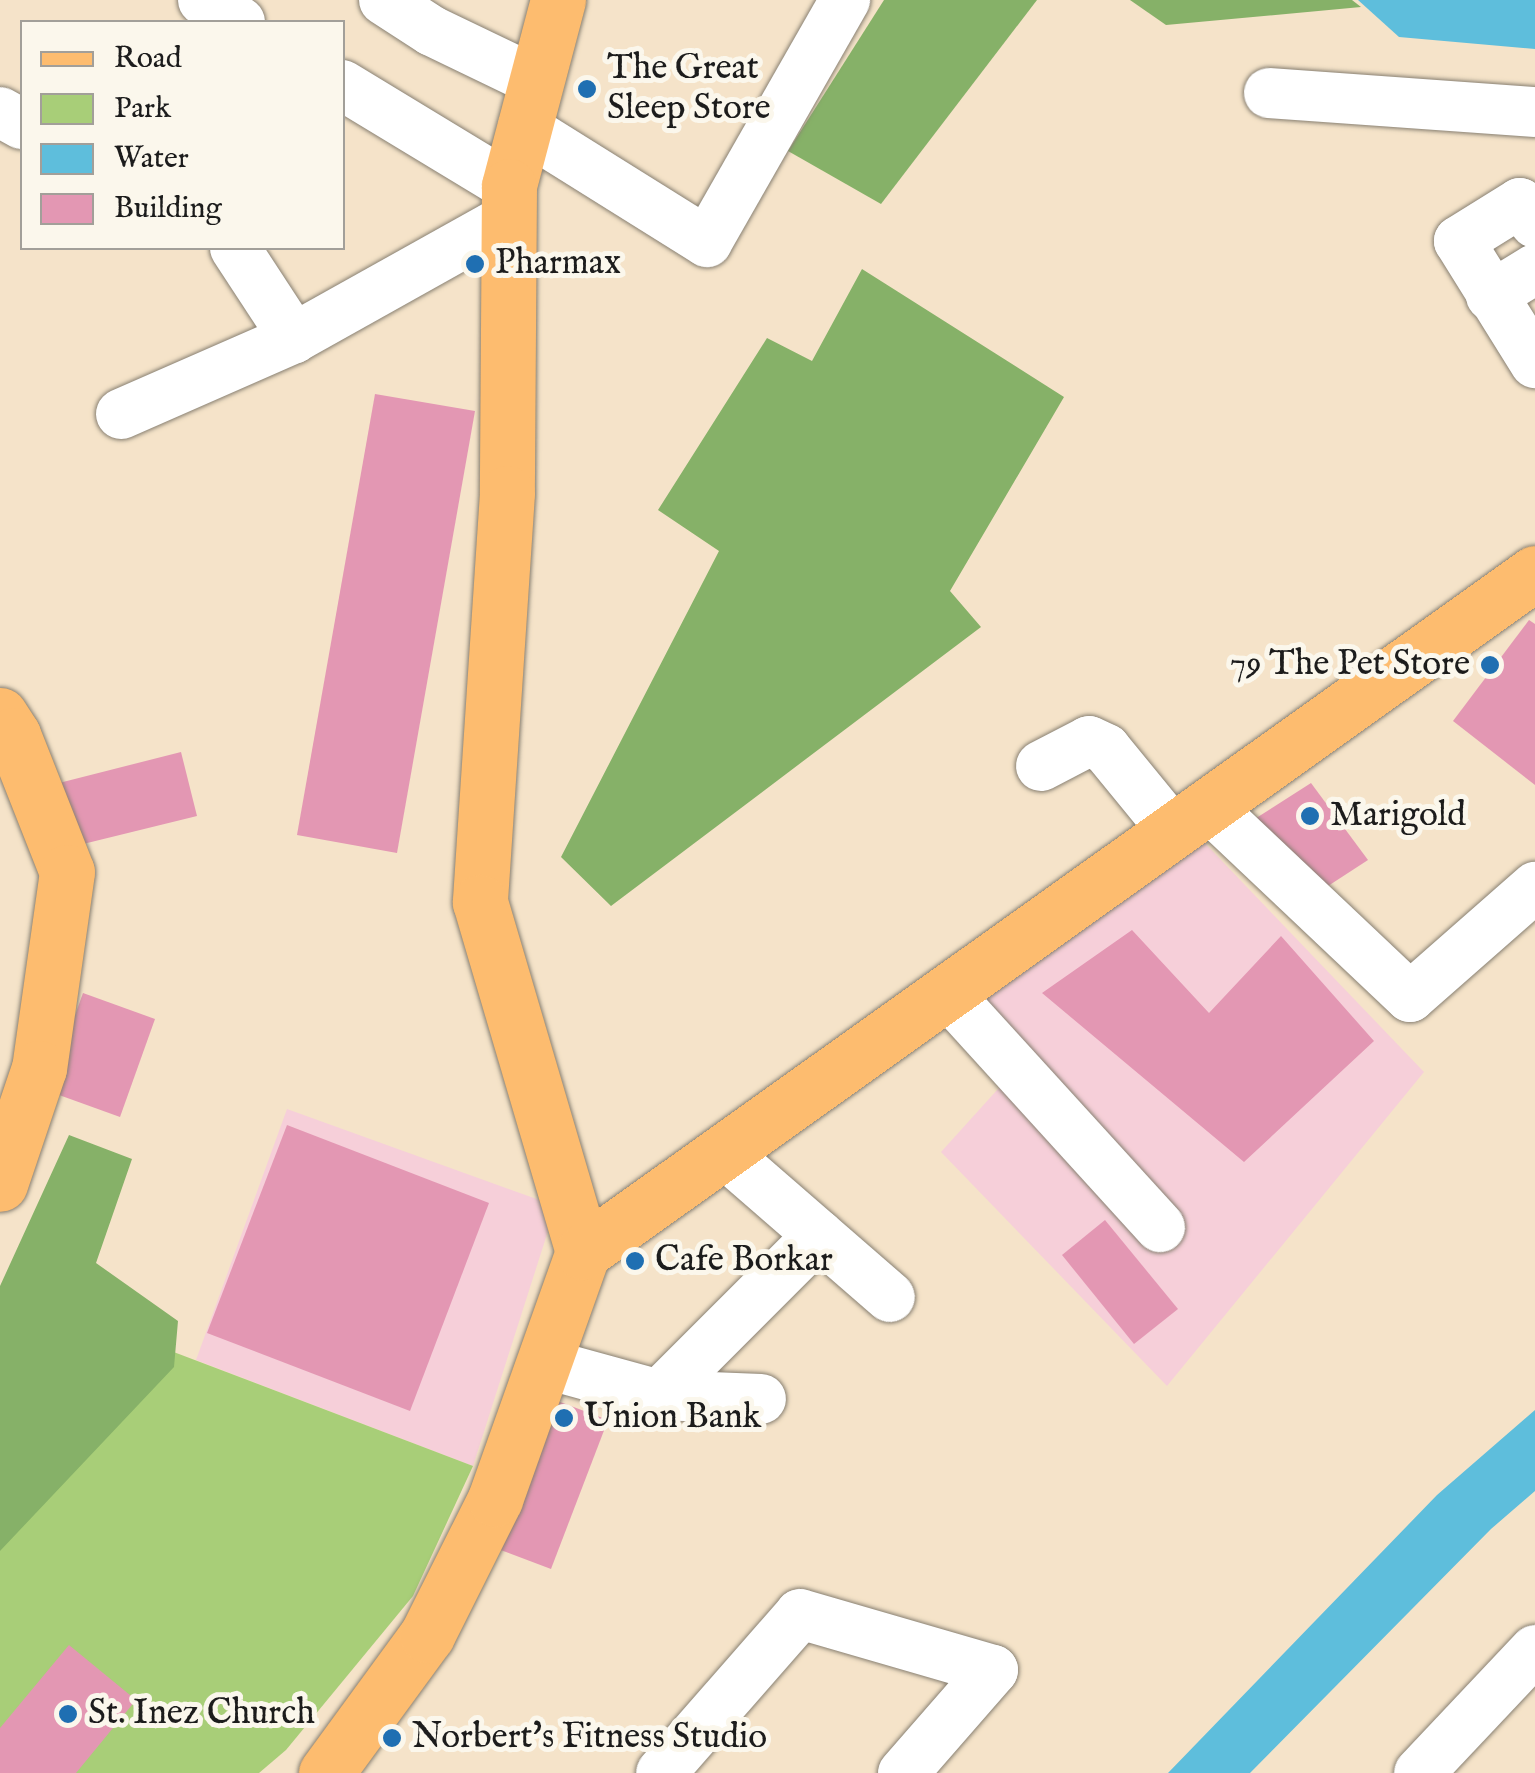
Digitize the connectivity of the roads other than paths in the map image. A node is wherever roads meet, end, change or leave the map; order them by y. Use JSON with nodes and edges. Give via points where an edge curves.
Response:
{"nodes":[{"id":1,"x":203,"y":0,"type":"edge"},
{"id":2,"x":384,"y":0,"type":"edge"},
{"id":3,"x":558,"y":0,"type":"edge"},
{"id":4,"x":845,"y":0,"type":"edge"},
{"id":5,"x":237,"y":20,"type":"edge"},
{"id":6,"x":345,"y":86,"type":"edge"},
{"id":7,"x":1269,"y":94,"type":"dead end"},
{"id":8,"x":529,"y":104,"type":"junction"},
{"id":9,"x":1535,"y":112,"type":"edge"},
{"id":10,"x":509,"y":202,"type":"junction"},
{"id":11,"x":1535,"y":223,"type":"edge"},
{"id":12,"x":236,"y":250,"type":"edge"},
{"id":13,"x":1535,"y":270,"type":"edge"},
{"id":14,"x":1490,"y":296,"type":"junction"},
{"id":15,"x":294,"y":338,"type":"junction"},
{"id":16,"x":1535,"y":363,"type":"edge"},
{"id":17,"x":121,"y":414,"type":"dead end"},
{"id":18,"x":1535,"y":574,"type":"edge"},
{"id":19,"x":0,"y":715,"type":"edge"},
{"id":20,"x":1041,"y":766,"type":"dead end"},
{"id":21,"x":1190,"y":819,"type":"junction"},
{"id":22,"x":1535,"y":887,"type":"edge"},
{"id":23,"x":946,"y":992,"type":"junction"},
{"id":24,"x":723,"y":1152,"type":"junction"},
{"id":25,"x":0,"y":1184,"type":"edge"},
{"id":26,"x":1160,"y":1227,"type":"dead end"},
{"id":27,"x":819,"y":1235,"type":"junction"},
{"id":28,"x":582,"y":1252,"type":"junction"},
{"id":29,"x":890,"y":1297,"type":"dead end"},
{"id":30,"x":543,"y":1363,"type":"junction"},
{"id":31,"x":659,"y":1395,"type":"junction"},
{"id":32,"x":761,"y":1400,"type":"dead end"},
{"id":33,"x":1535,"y":1650,"type":"edge"},
{"id":34,"x":326,"y":1773,"type":"edge"},
{"id":35,"x":662,"y":1773,"type":"edge"},
{"id":36,"x":902,"y":1773,"type":"edge"},
{"id":37,"x":1419,"y":1773,"type":"edge"}],
"edges":[{"from":1,"to":5,"type":"street"},
{"from":2,"to":8,"type":"street"},
{"from":3,"to":8,"type":"main road"},
{"from":4,"to":8,"type":"street","via":[[707,242]]},
{"from":6,"to":10,"type":"street"},
{"from":7,"to":9,"type":"street"},
{"from":8,"to":10,"type":"main road"},
{"from":10,"to":15,"type":"street"},
{"from":10,"to":28,"type":"main road","via":[[507,493],[480,902]]},
{"from":11,"to":14,"type":"street","via":[[1520,202],[1459,242]]},
{"from":12,"to":15,"type":"street"},
{"from":13,"to":14,"type":"street"},
{"from":14,"to":16,"type":"street"},
{"from":15,"to":17,"type":"street"},
{"from":18,"to":21,"type":"main road"},
{"from":19,"to":25,"type":"main road","via":[[67,872],[39,1068]]},
{"from":20,"to":21,"type":"street","via":[[1090,740]]},
{"from":21,"to":22,"type":"street","via":[[1410,997]]},
{"from":21,"to":23,"type":"main road"},
{"from":23,"to":24,"type":"main road"},
{"from":23,"to":26,"type":"street"},
{"from":24,"to":27,"type":"street"},
{"from":24,"to":28,"type":"main road"},
{"from":27,"to":29,"type":"street"},
{"from":27,"to":31,"type":"street"},
{"from":28,"to":30,"type":"main road"},
{"from":30,"to":31,"type":"street"},
{"from":30,"to":34,"type":"main road","via":[[494,1500],[427,1635]]},
{"from":31,"to":32,"type":"street"},
{"from":33,"to":37,"type":"street"},
{"from":35,"to":36,"type":"street","via":[[800,1614],[994,1670]]}]}
